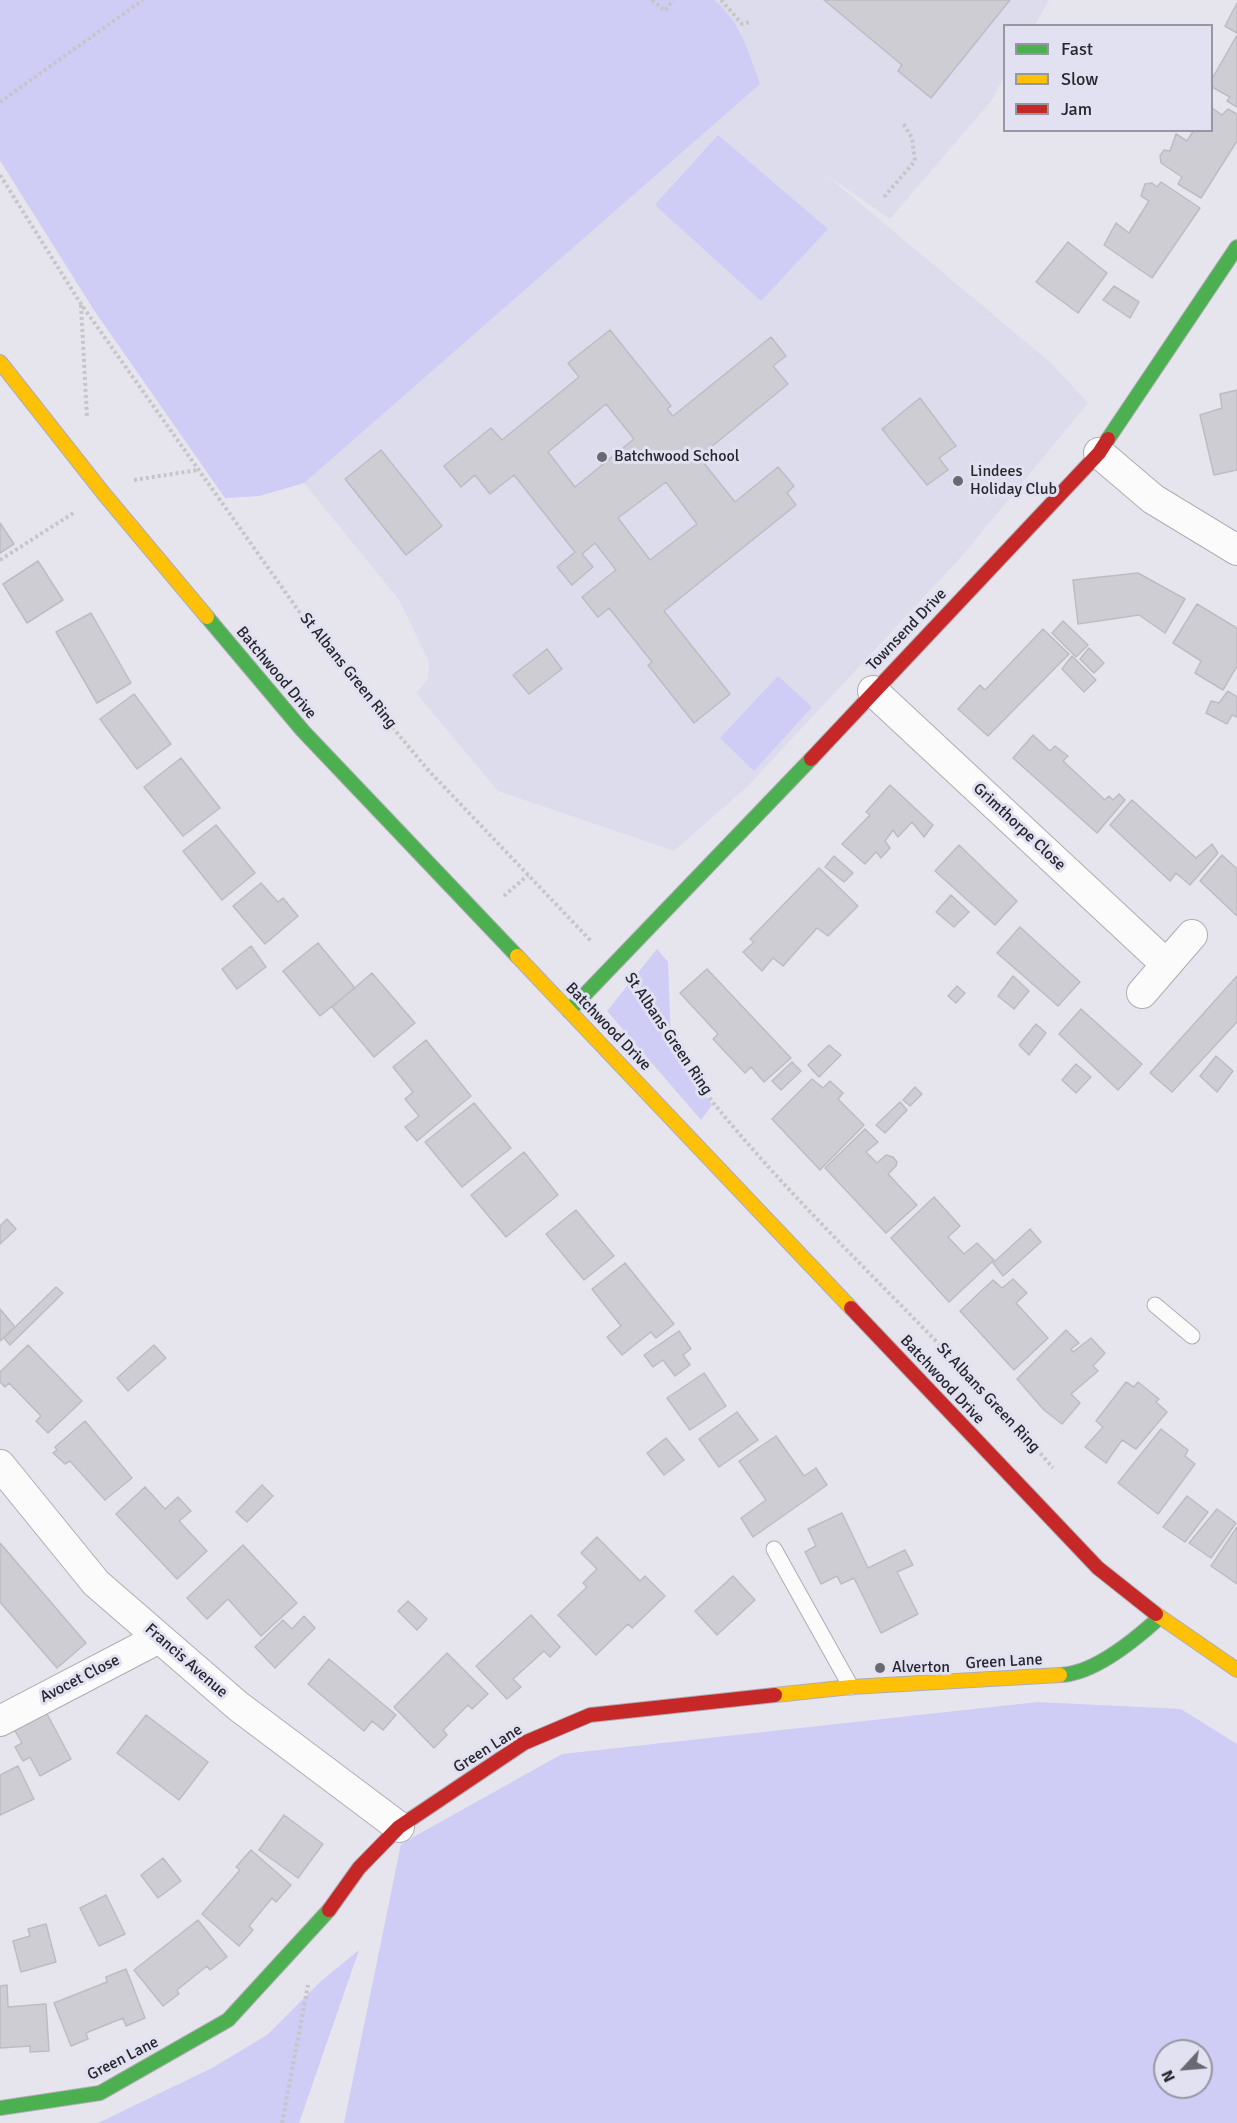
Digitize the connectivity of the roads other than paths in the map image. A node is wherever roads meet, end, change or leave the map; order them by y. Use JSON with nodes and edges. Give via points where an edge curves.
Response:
{"nodes":[{"id":1,"x":1237,"y":247,"type":"edge"},
{"id":2,"x":0,"y":362,"type":"edge"},
{"id":3,"x":1099,"y":453,"type":"junction"},
{"id":4,"x":1237,"y":550,"type":"edge"},
{"id":5,"x":873,"y":691,"type":"junction"},
{"id":6,"x":1192,"y":935,"type":"dead end"},
{"id":7,"x":1166,"y":964,"type":"junction"},
{"id":8,"x":1142,"y":993,"type":"dead end"},
{"id":9,"x":569,"y":1011,"type":"junction"},
{"id":10,"x":1155,"y":1305,"type":"dead end"},
{"id":11,"x":1192,"y":1336,"type":"dead end"},
{"id":12,"x":0,"y":1465,"type":"edge"},
{"id":13,"x":774,"y":1549,"type":"dead end"},
{"id":14,"x":1160,"y":1617,"type":"junction"},
{"id":15,"x":159,"y":1638,"type":"junction"},
{"id":16,"x":1237,"y":1670,"type":"edge"},
{"id":17,"x":851,"y":1687,"type":"junction"},
{"id":18,"x":0,"y":1720,"type":"edge"},
{"id":19,"x":399,"y":1827,"type":"junction"},
{"id":20,"x":0,"y":2108,"type":"edge"}],
"edges":[{"from":1,"to":3,"type":"street","name":"Townsend Drive"},
{"from":2,"to":9,"type":"street","name":"Batchwood Drive","via":[[104,494],[303,731]]},
{"from":3,"to":4,"type":"street","via":[[1153,499]]},
{"from":3,"to":5,"type":"street","name":"Townsend Drive"},
{"from":5,"to":7,"type":"street","name":"Grimthorpe Close"},
{"from":5,"to":9,"type":"street","name":"Townsend Drive"},
{"from":6,"to":7,"type":"street"},
{"from":7,"to":8,"type":"street"},
{"from":9,"to":14,"type":"street","name":"Batchwood Drive","via":[[1098,1568]]},
{"from":10,"to":11,"type":"lane"},
{"from":12,"to":15,"type":"street","name":"Francis Avenue","via":[[96,1583]]},
{"from":13,"to":17,"type":"lane"},
{"from":14,"to":16,"type":"street","name":"Batchwood Drive"},
{"from":14,"to":17,"type":"street","name":"Green Lane","via":[[1112,1655],[1069,1675]]},
{"from":15,"to":18,"type":"street","name":"Avocet Close"},
{"from":15,"to":19,"type":"street","name":"Francis Avenue","via":[[238,1706]]},
{"from":17,"to":19,"type":"street","name":"Green Lane","via":[[590,1715],[524,1743]]},
{"from":19,"to":20,"type":"street","name":"Green Lane","via":[[359,1868],[320,1922],[228,2020],[100,2093]]}]}
